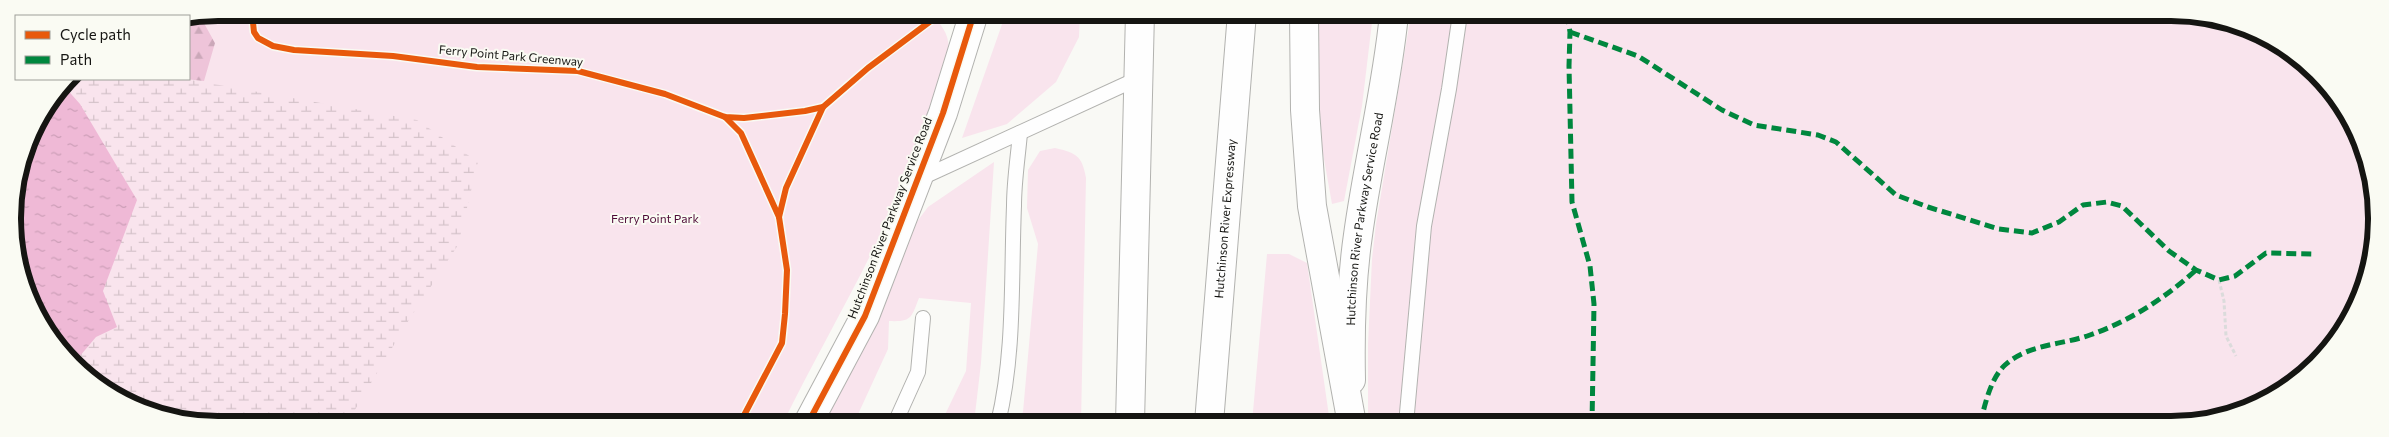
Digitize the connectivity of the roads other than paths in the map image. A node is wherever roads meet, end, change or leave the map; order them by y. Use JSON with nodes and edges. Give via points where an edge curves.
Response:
{"nodes":[{"id":1,"x":972,"y":21,"type":"edge"},
{"id":2,"x":1140,"y":21,"type":"edge"},
{"id":3,"x":1241,"y":21,"type":"edge"},
{"id":4,"x":1304,"y":21,"type":"edge"},
{"id":5,"x":1393,"y":21,"type":"edge"},
{"id":6,"x":1459,"y":21,"type":"edge"},
{"id":7,"x":1139,"y":78,"type":"junction"},
{"id":8,"x":1020,"y":133,"type":"junction"},
{"id":9,"x":917,"y":180,"type":"junction"},
{"id":10,"x":923,"y":318,"type":"dead end"},
{"id":11,"x":812,"y":416,"type":"edge"},
{"id":12,"x":898,"y":416,"type":"edge"},
{"id":13,"x":1000,"y":416,"type":"edge"},
{"id":14,"x":1130,"y":416,"type":"edge"},
{"id":15,"x":1210,"y":416,"type":"edge"},
{"id":16,"x":1351,"y":416,"type":"edge"},
{"id":17,"x":1352,"y":416,"type":"edge"},
{"id":18,"x":1407,"y":416,"type":"edge"}],
"edges":[{"from":1,"to":9,"type":"main road","name":"Hutchinson River Parkway Service Road"},
{"from":2,"to":7,"type":"main road"},
{"from":3,"to":15,"type":"main road","name":"Hutchinson River Expressway"},
{"from":4,"to":16,"type":"main road","via":[[1305,110],[1312,206]]},
{"from":5,"to":17,"type":"main road","name":"Hutchinson River Parkway Service Road","via":[[1354,266]]},
{"from":6,"to":18,"type":"lane","via":[[1424,226]]},
{"from":7,"to":8,"type":"lane"},
{"from":7,"to":14,"type":"main road"},
{"from":8,"to":9,"type":"lane"},
{"from":8,"to":13,"type":"lane","via":[[1014,204],[1014,277]]},
{"from":9,"to":11,"type":"main road","name":"Hutchinson River Parkway Service Road","via":[[865,316]]},
{"from":10,"to":12,"type":"lane","via":[[918,372]]}]}
